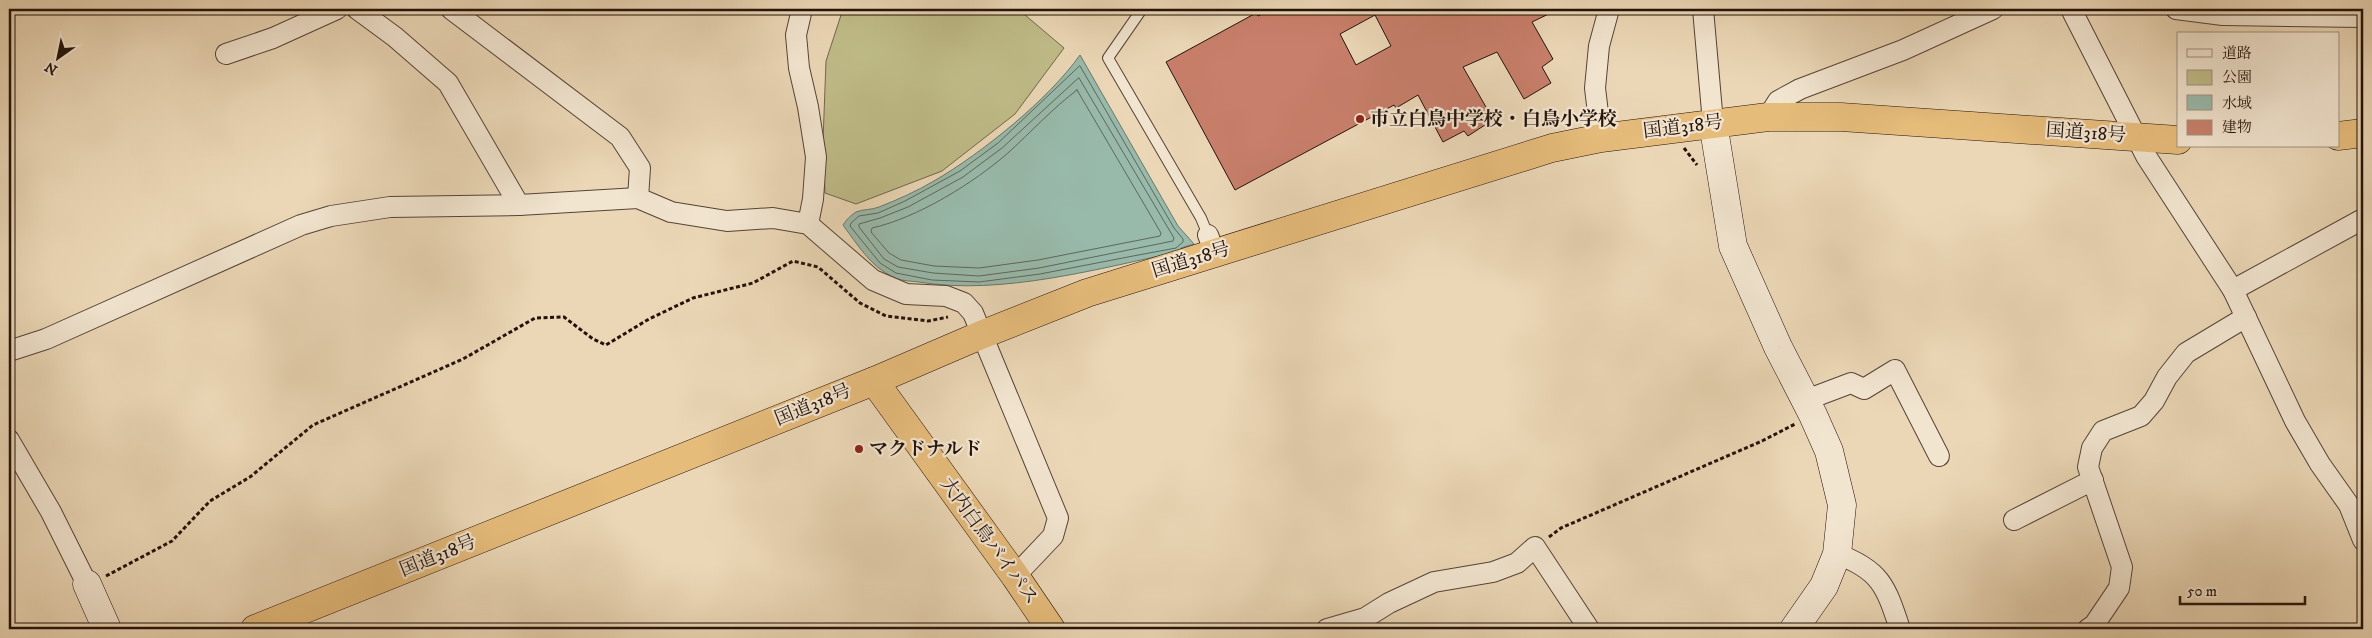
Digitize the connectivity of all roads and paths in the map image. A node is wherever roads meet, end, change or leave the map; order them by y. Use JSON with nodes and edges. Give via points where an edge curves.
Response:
{"nodes":[{"id":1,"x":336,"y":9,"type":"edge"},
{"id":2,"x":357,"y":9,"type":"edge"},
{"id":3,"x":451,"y":9,"type":"edge"},
{"id":4,"x":802,"y":9,"type":"edge"},
{"id":5,"x":1142,"y":9,"type":"edge"},
{"id":6,"x":1608,"y":9,"type":"edge"},
{"id":7,"x":1702,"y":9,"type":"edge"},
{"id":8,"x":1993,"y":9,"type":"edge"},
{"id":9,"x":2071,"y":9,"type":"edge"},
{"id":10,"x":2178,"y":9,"type":"edge"},
{"id":11,"x":2363,"y":17,"type":"edge"},
{"id":12,"x":226,"y":54,"type":"dead end"},
{"id":13,"x":1768,"y":117,"type":"junction"},
{"id":14,"x":1713,"y":123,"type":"junction"},
{"id":15,"x":1674,"y":128,"type":"junction"},
{"id":16,"x":2363,"y":132,"type":"edge"},
{"id":17,"x":2340,"y":136,"type":"edge"},
{"id":18,"x":2137,"y":137,"type":"junction"},
{"id":19,"x":1602,"y":138,"type":"junction"},
{"id":20,"x":2177,"y":140,"type":"edge"},
{"id":21,"x":1699,"y":168,"type":"dead end"},
{"id":22,"x":638,"y":198,"type":"junction"},
{"id":23,"x":519,"y":205,"type":"junction"},
{"id":24,"x":2363,"y":219,"type":"edge"},
{"id":25,"x":808,"y":224,"type":"junction"},
{"id":26,"x":1211,"y":244,"type":"junction"},
{"id":27,"x":2233,"y":290,"type":"junction"},
{"id":28,"x":2246,"y":317,"type":"junction"},
{"id":29,"x":977,"y":324,"type":"junction"},
{"id":30,"x":9,"y":351,"type":"edge"},
{"id":31,"x":874,"y":381,"type":"junction"},
{"id":32,"x":1801,"y":411,"type":"junction"},
{"id":33,"x":9,"y":440,"type":"edge"},
{"id":34,"x":1939,"y":456,"type":"dead end"},
{"id":35,"x":2093,"y":480,"type":"junction"},
{"id":36,"x":2014,"y":520,"type":"dead end"},
{"id":37,"x":2363,"y":540,"type":"edge"},
{"id":38,"x":1535,"y":547,"type":"junction"},
{"id":39,"x":1837,"y":554,"type":"junction"},
{"id":40,"x":1015,"y":576,"type":"junction"},
{"id":41,"x":87,"y":584,"type":"junction"},
{"id":42,"x":107,"y":629,"type":"edge"},
{"id":43,"x":255,"y":629,"type":"edge"},
{"id":44,"x":1051,"y":629,"type":"edge"},
{"id":45,"x":1327,"y":629,"type":"edge"},
{"id":46,"x":1589,"y":629,"type":"edge"},
{"id":47,"x":1794,"y":629,"type":"edge"},
{"id":48,"x":1900,"y":629,"type":"edge"},
{"id":49,"x":2088,"y":629,"type":"edge"}],
"edges":[{"from":1,"to":12,"type":"street","via":[[273,38]]},
{"from":2,"to":23,"type":"street","via":[[395,36],[448,83]]},
{"from":3,"to":22,"type":"street","via":[[620,137],[640,168]]},
{"from":4,"to":25,"type":"street","via":[[796,35],[798,68],[816,157]]},
{"from":5,"to":26,"type":"lane","via":[[1108,58],[1201,218]]},
{"from":6,"to":19,"type":"street","via":[[1598,46],[1595,88]]},
{"from":7,"to":14,"type":"street"},
{"from":8,"to":13,"type":"street","via":[[1903,50],[1800,89],[1778,101]]},
{"from":9,"to":18,"type":"street"},
{"from":10,"to":11,"type":"street","via":[[2223,15]]},
{"from":13,"to":14,"type":"highway","name":"国道318号"},
{"from":13,"to":18,"type":"highway","name":"国道318号","via":[[1841,117]]},
{"from":14,"to":15,"type":"highway","name":"国道318号"},
{"from":14,"to":32,"type":"street","via":[[1733,246],[1778,347]]},
{"from":15,"to":19,"type":"highway","name":"国道318号"},
{"from":15,"to":21,"type":"path"},
{"from":16,"to":17,"type":"highway"},
{"from":18,"to":20,"type":"highway","name":"国道318号"},
{"from":18,"to":27,"type":"street"},
{"from":19,"to":26,"type":"highway","name":"国道318号","via":[[1552,148]]},
{"from":22,"to":23,"type":"street"},
{"from":22,"to":25,"type":"street","via":[[671,212],[728,221],[773,218]]},
{"from":23,"to":30,"type":"street","via":[[390,207],[331,216],[301,225],[46,338]]},
{"from":24,"to":27,"type":"street"},
{"from":25,"to":29,"type":"street","via":[[873,280],[906,294],[946,296],[964,303]]},
{"from":26,"to":29,"type":"highway","name":"国道318号","via":[[1087,293]]},
{"from":27,"to":28,"type":"street"},
{"from":28,"to":35,"type":"street","via":[[2186,354],[2166,377],[2154,401],[2141,416],[2103,431],[2092,448],[2088,467]]},
{"from":28,"to":37,"type":"street","via":[[2295,421],[2349,505]]},
{"from":29,"to":31,"type":"highway","name":"国道318号"},
{"from":29,"to":40,"type":"street","via":[[1058,518],[1053,536]]},
{"from":29,"to":41,"type":"path","via":[[886,316],[860,303],[818,267],[793,261],[753,283],[693,298],[606,345],[564,317],[535,318],[464,359],[313,425],[250,477],[210,501],[172,541],[129,566]]},
{"from":31,"to":40,"type":"highway","name":"大内白鳥バイパス"},
{"from":31,"to":43,"type":"highway","name":"国道318号"},
{"from":32,"to":34,"type":"street","via":[[1851,383],[1864,389],[1895,370]]},
{"from":32,"to":38,"type":"path","via":[[1793,425],[1762,441],[1561,528]]},
{"from":32,"to":39,"type":"street","via":[[1829,451],[1842,505]]},
{"from":33,"to":41,"type":"street","via":[[51,512]]},
{"from":35,"to":36,"type":"street"},
{"from":35,"to":49,"type":"street","via":[[2122,567],[2119,588]]},
{"from":38,"to":45,"type":"street","via":[[1517,563],[1493,572],[1434,582],[1388,602],[1365,618]]},
{"from":38,"to":46,"type":"street"},
{"from":39,"to":47,"type":"street","via":[[1824,586]]},
{"from":39,"to":48,"type":"street","via":[[1856,561],[1873,573],[1887,591]]},
{"from":40,"to":44,"type":"highway","name":"大内白鳥バイパス"},
{"from":41,"to":42,"type":"street"}]}
